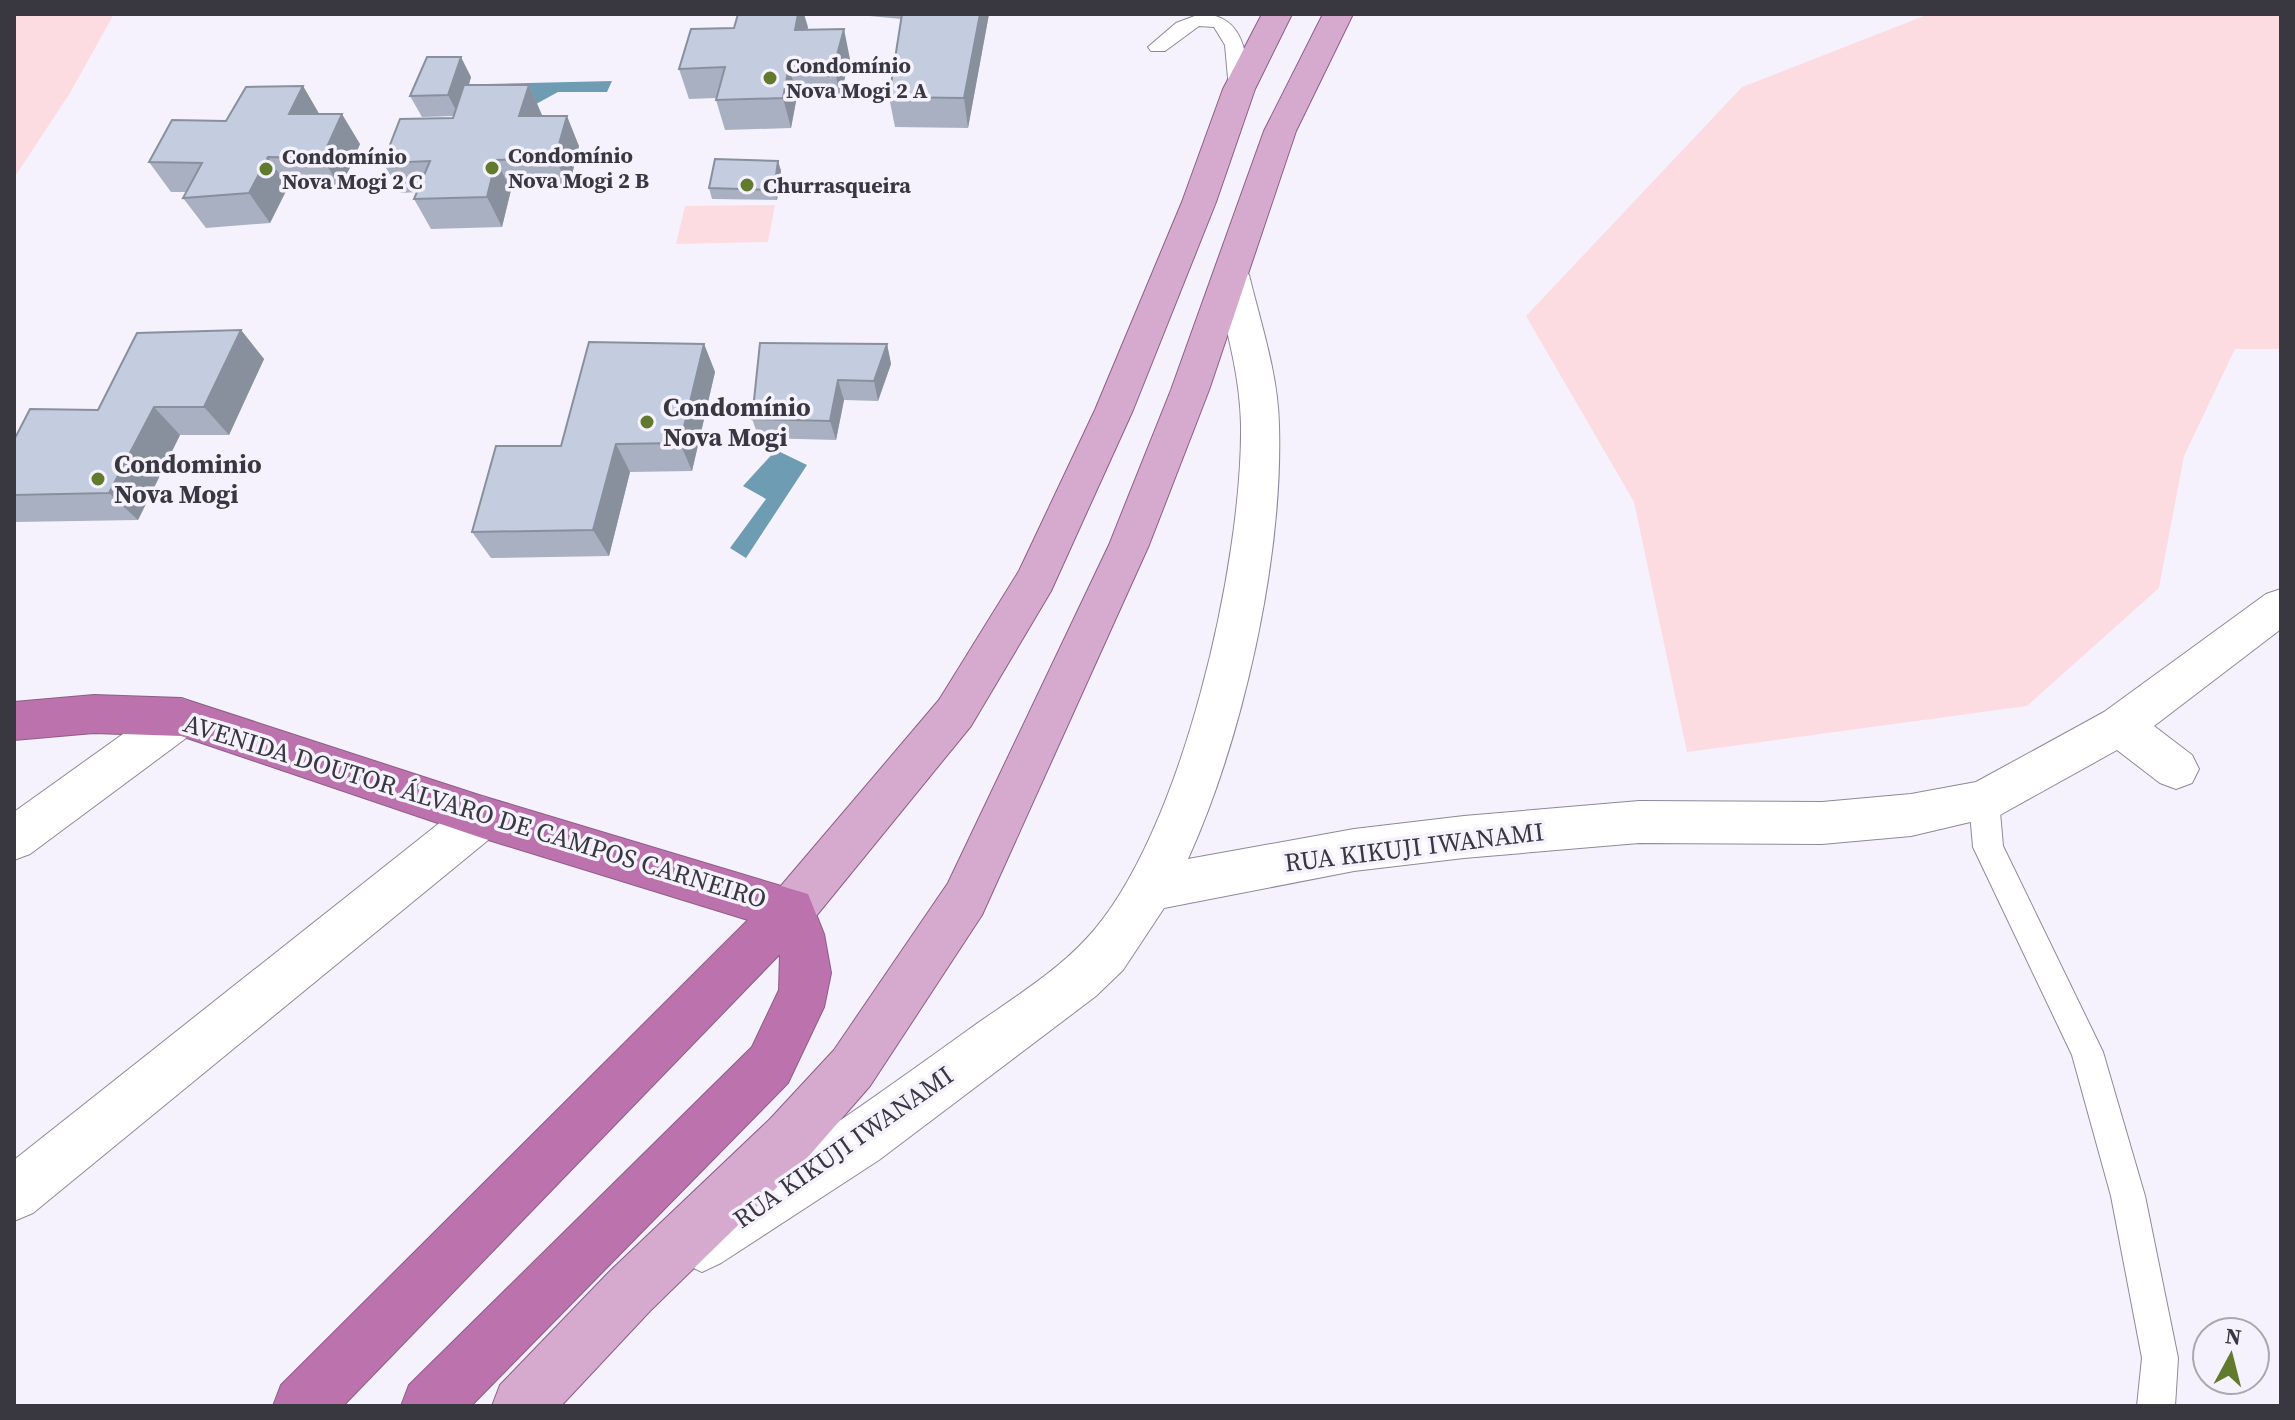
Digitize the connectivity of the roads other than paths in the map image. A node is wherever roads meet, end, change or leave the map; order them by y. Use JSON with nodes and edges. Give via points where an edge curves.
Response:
{"nodes":[{"id":1,"x":1277,"y":14,"type":"edge"},
{"id":2,"x":1338,"y":14,"type":"edge"},
{"id":3,"x":1163,"y":17,"type":"dead end"},
{"id":4,"x":1239,"y":89,"type":"junction"},
{"id":5,"x":1231,"y":275,"type":"junction"},
{"id":6,"x":2281,"y":606,"type":"edge"},
{"id":7,"x":181,"y":717,"type":"junction"},
{"id":8,"x":14,"y":721,"type":"edge"},
{"id":9,"x":2120,"y":726,"type":"junction"},
{"id":10,"x":2176,"y":769,"type":"dead end"},
{"id":11,"x":1984,"y":801,"type":"junction"},
{"id":12,"x":482,"y":817,"type":"junction"},
{"id":13,"x":14,"y":839,"type":"edge"},
{"id":14,"x":1152,"y":888,"type":"junction"},
{"id":15,"x":791,"y":910,"type":"junction"},
{"id":16,"x":14,"y":1194,"type":"edge"},
{"id":17,"x":630,"y":1291,"type":"junction"},
{"id":18,"x":302,"y":1406,"type":"edge"},
{"id":19,"x":430,"y":1406,"type":"edge"},
{"id":20,"x":521,"y":1406,"type":"edge"},
{"id":21,"x":2156,"y":1406,"type":"edge"}],
"edges":[{"from":1,"to":4,"type":"main road"},
{"from":2,"to":5,"type":"main road","via":[[1280,131]]},
{"from":3,"to":4,"type":"lane","via":[[1158,47],[1194,20],[1229,31]]},
{"from":4,"to":15,"type":"main road","via":[[1114,410],[1036,579],[955,713]]},
{"from":5,"to":14,"type":"street","via":[[1260,422],[1258,500],[1225,674],[1199,771]]},
{"from":5,"to":17,"type":"main road","via":[[1129,545],[965,899],[852,1068],[789,1138]]},
{"from":6,"to":9,"type":"street","name":"RUA KIKUJI IWANAMI"},
{"from":7,"to":8,"type":"highway","name":"AVENIDA DOUTOR ÁLVARO DE CAMPOS CARNEIRO","via":[[94,714]]},
{"from":7,"to":12,"type":"highway","name":"AVENIDA DOUTOR ÁLVARO DE CAMPOS CARNEIRO"},
{"from":7,"to":13,"type":"street"},
{"from":9,"to":10,"type":"street"},
{"from":9,"to":11,"type":"street","name":"RUA KIKUJI IWANAMI"},
{"from":11,"to":14,"type":"street","name":"RUA KIKUJI IWANAMI","via":[[1911,815],[1822,823],[1639,822],[1464,837],[1354,850]]},
{"from":11,"to":21,"type":"lane","via":[[1988,847],[2092,1067],[2128,1196],[2160,1358]]},
{"from":12,"to":15,"type":"highway","name":"AVENIDA DOUTOR ÁLVARO DE CAMPOS CARNEIRO"},
{"from":12,"to":16,"type":"street"},
{"from":14,"to":17,"type":"street","name":"RUA KIKUJI IWANAMI","via":[[1107,952],[1047,1002],[859,1142]]},
{"from":15,"to":18,"type":"highway"},
{"from":15,"to":19,"type":"highway","via":[[804,940],[809,976],[798,1012],[770,1065]]},
{"from":17,"to":20,"type":"main road"}]}
